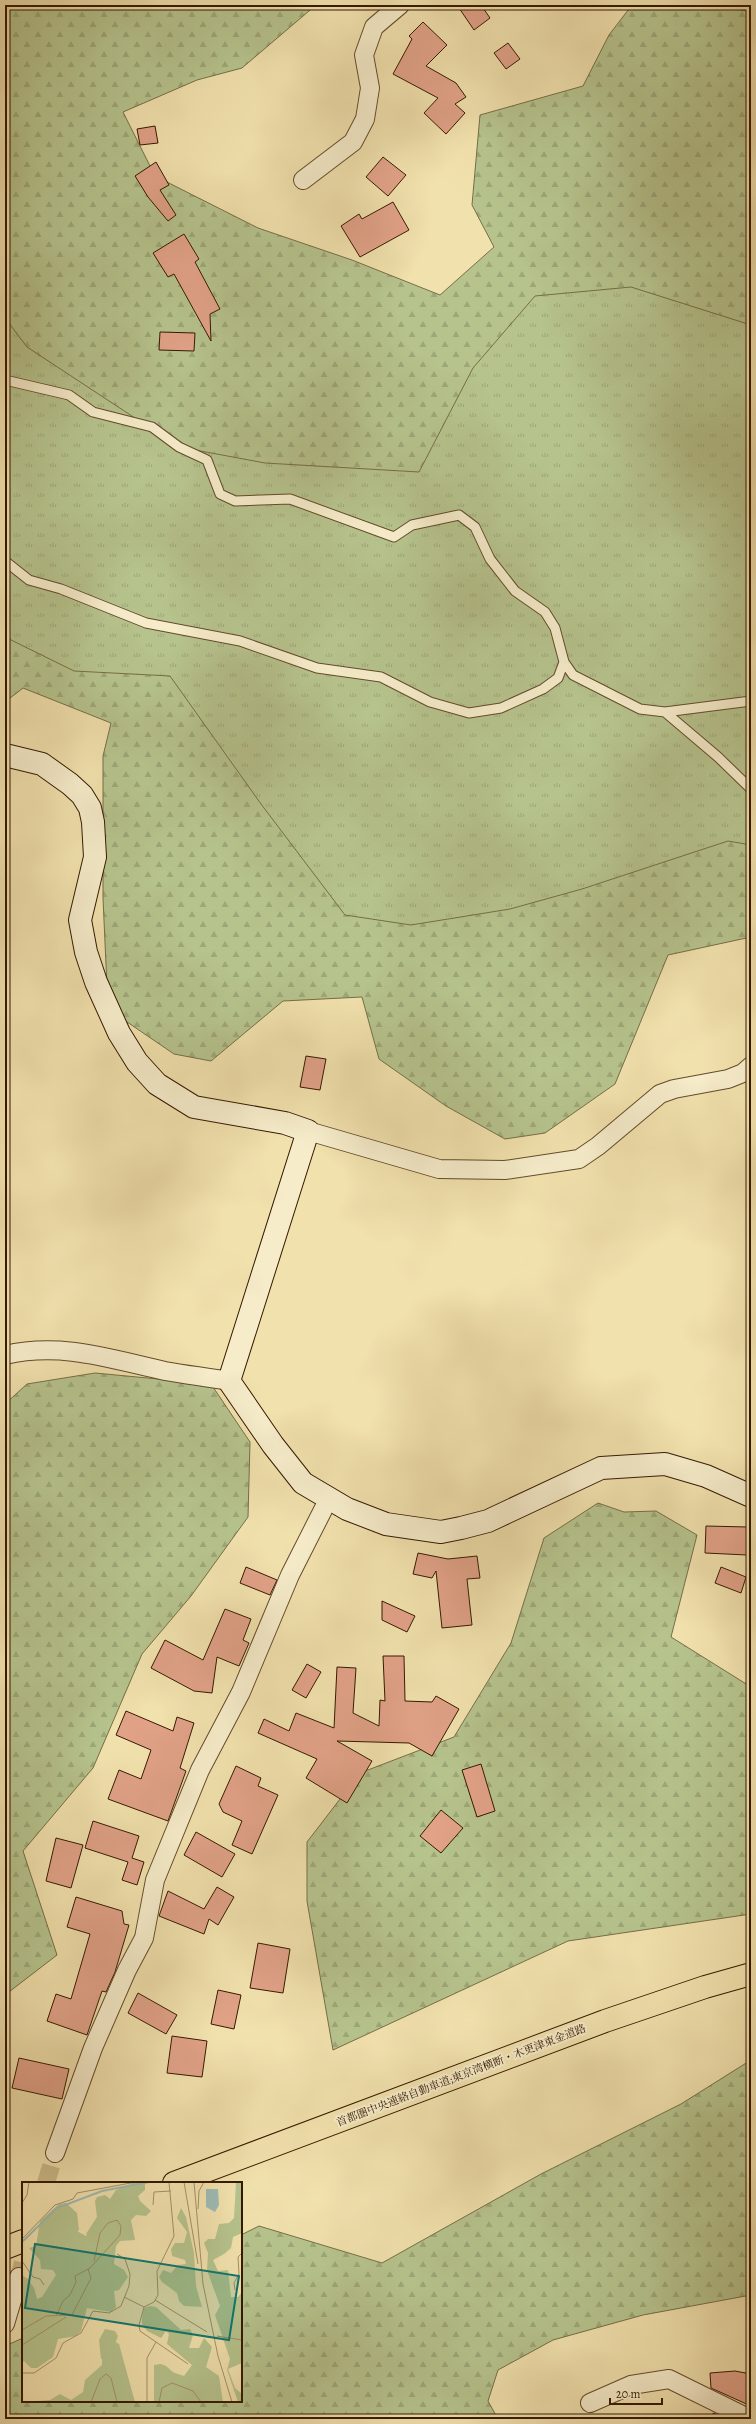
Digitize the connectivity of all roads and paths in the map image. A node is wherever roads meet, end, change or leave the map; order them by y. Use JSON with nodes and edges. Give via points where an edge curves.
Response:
{"nodes":[{"id":1,"x":400,"y":5,"type":"edge"},
{"id":2,"x":303,"y":180,"type":"dead end"},
{"id":3,"x":5,"y":380,"type":"edge"},
{"id":4,"x":5,"y":561,"type":"edge"},
{"id":5,"x":564,"y":662,"type":"junction"},
{"id":6,"x":751,"y":701,"type":"edge"},
{"id":7,"x":665,"y":712,"type":"junction"},
{"id":8,"x":5,"y":755,"type":"edge"},
{"id":9,"x":751,"y":789,"type":"edge"},
{"id":10,"x":751,"y":1066,"type":"edge"},
{"id":11,"x":308,"y":1131,"type":"junction"},
{"id":12,"x":5,"y":1354,"type":"edge"},
{"id":13,"x":228,"y":1381,"type":"junction"},
{"id":14,"x":751,"y":1496,"type":"edge"},
{"id":15,"x":329,"y":1498,"type":"junction"},
{"id":16,"x":751,"y":1964,"type":"edge"},
{"id":17,"x":751,"y":1974,"type":"edge"},
{"id":18,"x":705,"y":1987,"type":"junction"},
{"id":19,"x":55,"y":2153,"type":"tunnel mouth"},
{"id":20,"x":177,"y":2182,"type":"edge"},
{"id":21,"x":22,"y":2241,"type":"edge"},
{"id":22,"x":5,"y":2248,"type":"edge"},
{"id":23,"x":19,"y":2277,"type":"dead end"},
{"id":24,"x":5,"y":2324,"type":"edge"},
{"id":25,"x":590,"y":2403,"type":"dead end"},
{"id":26,"x":751,"y":2417,"type":"edge"}],
"edges":[{"from":1,"to":2,"type":"street","via":[[374,27],[364,55],[370,88],[366,119],[353,142]]},
{"from":3,"to":5,"type":"lane","via":[[69,396],[93,412],[152,427],[179,447],[207,460],[220,494],[235,501],[290,499],[394,537],[412,525],[459,515],[475,527],[490,559],[515,591],[545,612],[555,628]]},
{"from":4,"to":5,"type":"lane","via":[[29,580],[61,589],[146,623],[240,641],[317,668],[381,677],[430,702],[469,712],[501,708],[543,689],[558,678]]},
{"from":5,"to":7,"type":"lane","via":[[573,675],[640,709]]},
{"from":6,"to":7,"type":"lane"},
{"from":7,"to":9,"type":"lane"},
{"from":8,"to":11,"type":"street","via":[[42,764],[70,784],[90,808],[95,857],[80,920],[86,952],[96,982],[119,1033],[137,1062],[156,1084],[194,1107],[285,1123]]},
{"from":10,"to":11,"type":"street","via":[[728,1079],[660,1094],[579,1159],[505,1170],[440,1169]]},
{"from":11,"to":13,"type":"street"},
{"from":12,"to":13,"type":"street","via":[[54,1349],[98,1355],[165,1371]]},
{"from":13,"to":15,"type":"street","via":[[272,1445],[303,1483]]},
{"from":14,"to":15,"type":"street","via":[[706,1476],[665,1464],[601,1468],[488,1521],[441,1532],[386,1524],[347,1509]]},
{"from":15,"to":19,"type":"street","via":[[290,1575],[240,1692],[200,1770],[155,1880],[144,1938],[93,2048]]},
{"from":16,"to":18,"type":"highway"},
{"from":17,"to":18,"type":"highway","name":"首都圏中央連絡自動車道;東京湾横断・木更津東金道路"},
{"from":18,"to":20,"type":"highway","name":"首都圏中央連絡自動車道;東京湾横断・木更津東金道路","via":[[605,2021]]},
{"from":21,"to":22,"type":"highway"},
{"from":23,"to":24,"type":"street"},
{"from":25,"to":26,"type":"street","via":[[631,2385],[669,2378],[744,2416]]}]}
